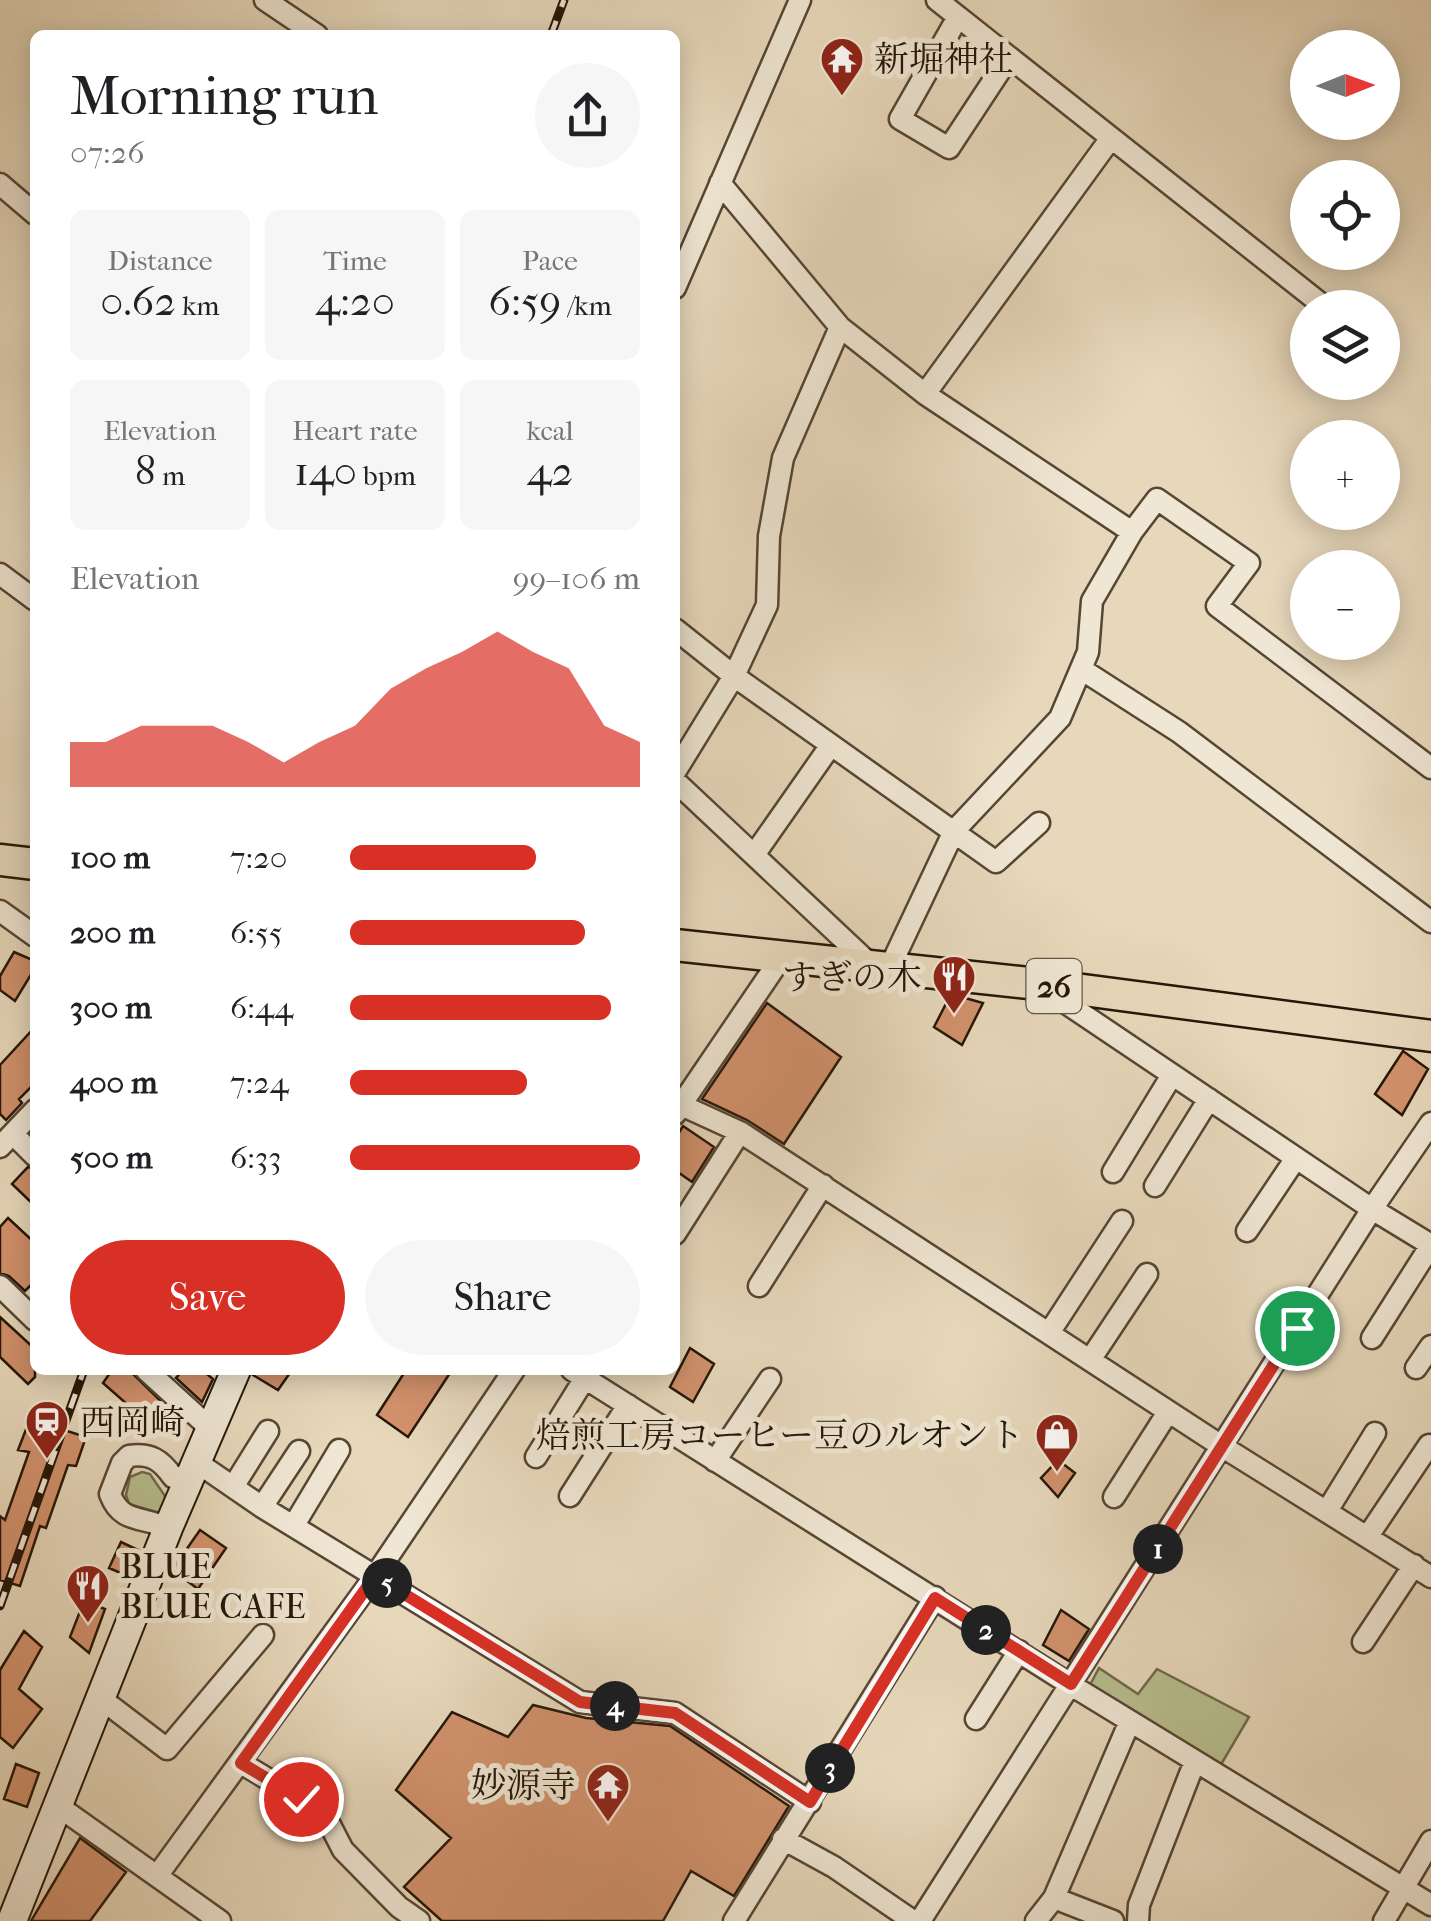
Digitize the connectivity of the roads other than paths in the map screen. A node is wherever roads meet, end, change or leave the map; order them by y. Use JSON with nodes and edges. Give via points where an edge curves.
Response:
{"nodes":[{"id":1,"x":265,"y":0,"type":"edge"},
{"id":2,"x":800,"y":0,"type":"edge"},
{"id":3,"x":937,"y":0,"type":"edge"},
{"id":4,"x":958,"y":17,"type":"junction"},
{"id":5,"x":310,"y":30,"type":"edge"},
{"id":6,"x":1009,"y":57,"type":"junction"},
{"id":7,"x":1111,"y":138,"type":"junction"},
{"id":8,"x":720,"y":182,"type":"junction"},
{"id":9,"x":0,"y":184,"type":"edge"},
{"id":10,"x":30,"y":210,"type":"edge"},
{"id":11,"x":682,"y":248,"type":"edge"},
{"id":12,"x":1305,"y":290,"type":"edge"},
{"id":13,"x":840,"y":327,"type":"junction"},
{"id":14,"x":925,"y":394,"type":"junction"},
{"id":15,"x":1132,"y":532,"type":"junction"},
{"id":16,"x":0,"y":574,"type":"edge"},
{"id":17,"x":30,"y":596,"type":"edge"},
{"id":18,"x":680,"y":633,"type":"edge"},
{"id":19,"x":1080,"y":670,"type":"junction"},
{"id":20,"x":734,"y":676,"type":"junction"},
{"id":21,"x":831,"y":745,"type":"junction"},
{"id":22,"x":680,"y":764,"type":"edge"},
{"id":23,"x":1431,"y":768,"type":"edge"},
{"id":24,"x":680,"y":786,"type":"edge"},
{"id":25,"x":1039,"y":823,"type":"dead end"},
{"id":26,"x":954,"y":831,"type":"junction"},
{"id":27,"x":754,"y":855,"type":"junction"},
{"id":28,"x":0,"y":860,"type":"edge"},
{"id":29,"x":30,"y":863,"type":"edge"},
{"id":30,"x":0,"y":910,"type":"edge"},
{"id":31,"x":1431,"y":922,"type":"edge"},
{"id":32,"x":30,"y":932,"type":"edge"},
{"id":33,"x":680,"y":946,"type":"edge"},
{"id":34,"x":781,"y":958,"type":"junction"},
{"id":35,"x":882,"y":968,"type":"junction"},
{"id":36,"x":1038,"y":984,"type":"junction"},
{"id":37,"x":1431,"y":1036,"type":"edge"},
{"id":38,"x":1172,"y":1074,"type":"junction"},
{"id":39,"x":1209,"y":1100,"type":"junction"},
{"id":40,"x":680,"y":1103,"type":"edge"},
{"id":41,"x":680,"y":1108,"type":"edge"},
{"id":42,"x":30,"y":1115,"type":"edge"},
{"id":43,"x":1431,"y":1123,"type":"edge"},
{"id":44,"x":740,"y":1132,"type":"junction"},
{"id":45,"x":4,"y":1142,"type":"edge"},
{"id":46,"x":30,"y":1154,"type":"edge"},
{"id":47,"x":1296,"y":1158,"type":"junction"},
{"id":48,"x":1113,"y":1172,"type":"dead end"},
{"id":49,"x":823,"y":1185,"type":"junction"},
{"id":50,"x":1156,"y":1186,"type":"dead end"},
{"id":51,"x":1372,"y":1210,"type":"junction"},
{"id":52,"x":1122,"y":1221,"type":"dead end"},
{"id":53,"x":680,"y":1226,"type":"edge"},
{"id":54,"x":1248,"y":1232,"type":"dead end"},
{"id":55,"x":1431,"y":1245,"type":"edge"},
{"id":56,"x":1147,"y":1274,"type":"dead end"},
{"id":57,"x":0,"y":1286,"type":"edge"},
{"id":58,"x":759,"y":1286,"type":"dead end"},
{"id":59,"x":30,"y":1315,"type":"edge"},
{"id":60,"x":1049,"y":1333,"type":"junction"},
{"id":61,"x":1372,"y":1338,"type":"dead end"},
{"id":62,"x":1431,"y":1346,"type":"edge"},
{"id":63,"x":1090,"y":1360,"type":"junction"},
{"id":64,"x":1416,"y":1368,"type":"dead end"},
{"id":65,"x":152,"y":1375,"type":"edge"},
{"id":66,"x":234,"y":1375,"type":"edge"},
{"id":67,"x":511,"y":1375,"type":"edge"},
{"id":68,"x":578,"y":1375,"type":"edge"},
{"id":69,"x":581,"y":1375,"type":"edge"},
{"id":70,"x":770,"y":1380,"type":"dead end"},
{"id":71,"x":628,"y":1405,"type":"junction"},
{"id":72,"x":1168,"y":1412,"type":"junction"},
{"id":73,"x":211,"y":1428,"type":"junction"},
{"id":74,"x":268,"y":1430,"type":"dead end"},
{"id":75,"x":1375,"y":1434,"type":"dead end"},
{"id":76,"x":1429,"y":1445,"type":"edge"},
{"id":77,"x":1223,"y":1447,"type":"junction"},
{"id":78,"x":299,"y":1450,"type":"dead end"},
{"id":79,"x":338,"y":1450,"type":"dead end"},
{"id":80,"x":536,"y":1458,"type":"dead end"},
{"id":81,"x":715,"y":1461,"type":"junction"},
{"id":82,"x":195,"y":1470,"type":"junction"},
{"id":83,"x":233,"y":1487,"type":"junction"},
{"id":84,"x":570,"y":1496,"type":"dead end"},
{"id":85,"x":1114,"y":1497,"type":"dead end"},
{"id":86,"x":262,"y":1506,"type":"junction"},
{"id":87,"x":1328,"y":1511,"type":"junction"},
{"id":88,"x":294,"y":1525,"type":"junction"},
{"id":89,"x":168,"y":1528,"type":"junction"},
{"id":90,"x":1368,"y":1536,"type":"junction"},
{"id":91,"x":1422,"y":1571,"type":"edge"},
{"id":92,"x":375,"y":1576,"type":"junction"},
{"id":93,"x":935,"y":1598,"type":"junction"},
{"id":94,"x":263,"y":1635,"type":"dead end"},
{"id":95,"x":1363,"y":1642,"type":"dead end"},
{"id":96,"x":1019,"y":1652,"type":"junction"},
{"id":97,"x":1071,"y":1684,"type":"junction"},
{"id":98,"x":100,"y":1698,"type":"junction"},
{"id":99,"x":976,"y":1719,"type":"dead end"},
{"id":100,"x":1130,"y":1721,"type":"junction"},
{"id":101,"x":1195,"y":1761,"type":"junction"},
{"id":102,"x":241,"y":1763,"type":"junction"},
{"id":103,"x":810,"y":1802,"type":"junction"},
{"id":104,"x":58,"y":1806,"type":"junction"},
{"id":105,"x":783,"y":1839,"type":"junction"},
{"id":106,"x":1431,"y":1841,"type":"edge"},
{"id":107,"x":156,"y":1876,"type":"junction"},
{"id":108,"x":1403,"y":1888,"type":"junction"},
{"id":109,"x":1054,"y":1898,"type":"junction"},
{"id":110,"x":1431,"y":1905,"type":"edge"},
{"id":111,"x":12,"y":1921,"type":"edge"},
{"id":112,"x":220,"y":1921,"type":"edge"},
{"id":113,"x":419,"y":1921,"type":"edge"},
{"id":114,"x":734,"y":1921,"type":"edge"},
{"id":115,"x":916,"y":1921,"type":"edge"},
{"id":116,"x":1036,"y":1921,"type":"edge"},
{"id":117,"x":1113,"y":1921,"type":"edge"},
{"id":118,"x":1138,"y":1921,"type":"edge"},
{"id":119,"x":1384,"y":1921,"type":"edge"}],
"edges":[{"from":1,"to":5,"type":"street"},
{"from":2,"to":8,"type":"street"},
{"from":3,"to":4,"type":"street"},
{"from":4,"to":6,"type":"street"},
{"from":4,"to":6,"type":"street","via":[[900,119],[949,148]]},
{"from":6,"to":7,"type":"street"},
{"from":7,"to":12,"type":"street"},
{"from":7,"to":14,"type":"street"},
{"from":8,"to":11,"type":"street"},
{"from":8,"to":13,"type":"street"},
{"from":9,"to":10,"type":"street"},
{"from":13,"to":14,"type":"street"},
{"from":13,"to":20,"type":"street","via":[[783,458],[769,536],[767,605]]},
{"from":14,"to":15,"type":"street"},
{"from":15,"to":19,"type":"street","via":[[1092,601]]},
{"from":15,"to":23,"type":"street","via":[[1157,499],[1249,564],[1217,606]]},
{"from":16,"to":17,"type":"street"},
{"from":18,"to":20,"type":"street"},
{"from":19,"to":26,"type":"street","via":[[1060,718]]},
{"from":19,"to":31,"type":"street","via":[[1179,732]]},
{"from":20,"to":21,"type":"street"},
{"from":20,"to":22,"type":"street"},
{"from":21,"to":26,"type":"street"},
{"from":21,"to":27,"type":"street"},
{"from":24,"to":27,"type":"street"},
{"from":25,"to":26,"type":"street","via":[[996,862]]},
{"from":26,"to":35,"type":"street"},
{"from":27,"to":35,"type":"street"},
{"from":28,"to":29,"type":"main road"},
{"from":30,"to":32,"type":"street"},
{"from":33,"to":34,"type":"main road","number":"26"},
{"from":34,"to":35,"type":"main road","number":"26"},
{"from":34,"to":40,"type":"street"},
{"from":35,"to":36,"type":"main road","number":"26"},
{"from":36,"to":37,"type":"main road","number":"26"},
{"from":36,"to":38,"type":"street"},
{"from":38,"to":39,"type":"street"},
{"from":38,"to":48,"type":"street"},
{"from":39,"to":47,"type":"street"},
{"from":39,"to":50,"type":"street"},
{"from":41,"to":44,"type":"street"},
{"from":42,"to":45,"type":"street"},
{"from":43,"to":51,"type":"street"},
{"from":44,"to":49,"type":"street"},
{"from":44,"to":53,"type":"street"},
{"from":45,"to":46,"type":"street"},
{"from":47,"to":51,"type":"street"},
{"from":47,"to":54,"type":"street"},
{"from":49,"to":58,"type":"street"},
{"from":49,"to":60,"type":"street"},
{"from":51,"to":55,"type":"street"},
{"from":51,"to":77,"type":"street"},
{"from":52,"to":60,"type":"street"},
{"from":55,"to":61,"type":"street"},
{"from":56,"to":63,"type":"street"},
{"from":57,"to":59,"type":"street"},
{"from":60,"to":63,"type":"street"},
{"from":62,"to":64,"type":"street"},
{"from":63,"to":72,"type":"street"},
{"from":65,"to":73,"type":"street"},
{"from":66,"to":73,"type":"street"},
{"from":67,"to":92,"type":"street"},
{"from":68,"to":80,"type":"street"},
{"from":69,"to":71,"type":"street"},
{"from":70,"to":81,"type":"street"},
{"from":71,"to":81,"type":"street"},
{"from":71,"to":84,"type":"street"},
{"from":72,"to":77,"type":"street"},
{"from":72,"to":85,"type":"street"},
{"from":73,"to":82,"type":"street"},
{"from":74,"to":83,"type":"street"},
{"from":75,"to":87,"type":"street"},
{"from":76,"to":90,"type":"street"},
{"from":77,"to":87,"type":"street"},
{"from":77,"to":97,"type":"street"},
{"from":78,"to":86,"type":"street"},
{"from":79,"to":88,"type":"street"},
{"from":81,"to":93,"type":"street"},
{"from":82,"to":83,"type":"street"},
{"from":82,"to":89,"type":"street"},
{"from":82,"to":89,"type":"street","via":[[173,1477],[149,1456],[122,1462],[110,1494],[115,1508]]},
{"from":83,"to":86,"type":"street"},
{"from":86,"to":88,"type":"street"},
{"from":87,"to":90,"type":"street"},
{"from":88,"to":92,"type":"street"},
{"from":89,"to":98,"type":"street"},
{"from":90,"to":91,"type":"street"},
{"from":91,"to":95,"type":"street"},
{"from":92,"to":102,"type":"street"},
{"from":92,"to":103,"type":"street","via":[[580,1702],[675,1713]]},
{"from":93,"to":96,"type":"street"},
{"from":93,"to":103,"type":"street"},
{"from":94,"to":98,"type":"street","via":[[167,1748]]},
{"from":96,"to":97,"type":"street"},
{"from":96,"to":99,"type":"street"},
{"from":97,"to":100,"type":"street"},
{"from":97,"to":115,"type":"street"},
{"from":98,"to":104,"type":"street"},
{"from":100,"to":101,"type":"street"},
{"from":100,"to":109,"type":"street"},
{"from":101,"to":108,"type":"street"},
{"from":101,"to":118,"type":"street"},
{"from":102,"to":107,"type":"street"},
{"from":102,"to":113,"type":"street","via":[[328,1821],[343,1850]]},
{"from":103,"to":105,"type":"street"},
{"from":104,"to":107,"type":"street"},
{"from":104,"to":111,"type":"street"},
{"from":105,"to":114,"type":"street"},
{"from":105,"to":115,"type":"street"},
{"from":106,"to":108,"type":"street"},
{"from":107,"to":112,"type":"street"},
{"from":108,"to":110,"type":"street"},
{"from":108,"to":119,"type":"street"},
{"from":109,"to":116,"type":"street"},
{"from":109,"to":117,"type":"street"}]}
